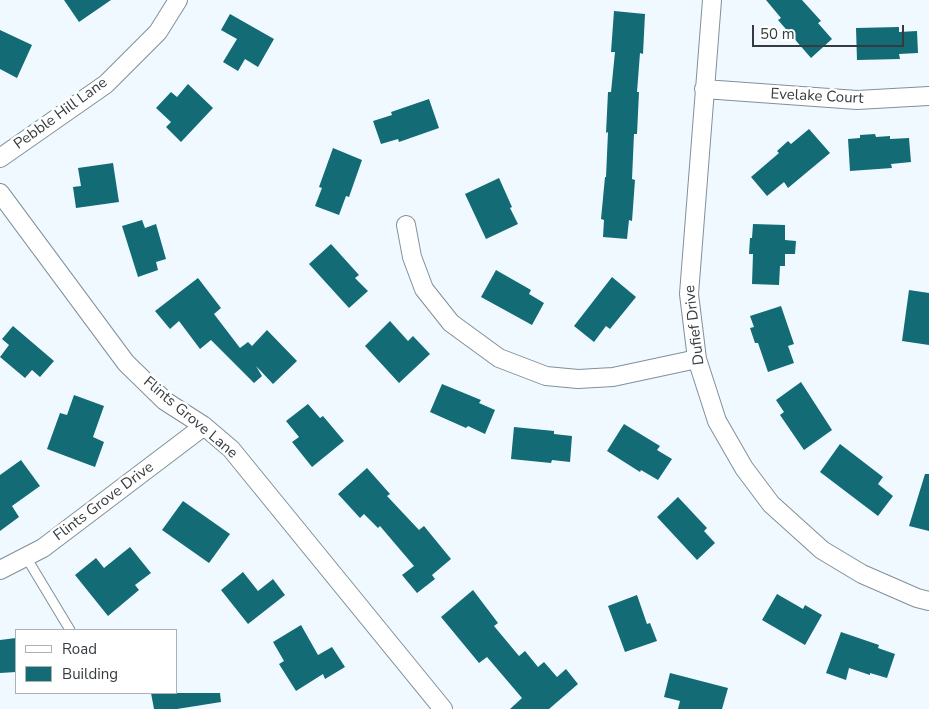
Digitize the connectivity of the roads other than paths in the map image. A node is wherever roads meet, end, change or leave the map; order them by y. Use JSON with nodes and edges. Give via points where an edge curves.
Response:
{"nodes":[{"id":1,"x":178,"y":0,"type":"edge"},
{"id":2,"x":712,"y":0,"type":"edge"},
{"id":3,"x":704,"y":89,"type":"junction"},
{"id":4,"x":929,"y":96,"type":"edge"},
{"id":5,"x":0,"y":158,"type":"edge"},
{"id":6,"x":0,"y":193,"type":"edge"},
{"id":7,"x":406,"y":225,"type":"dead end"},
{"id":8,"x":697,"y":359,"type":"junction"},
{"id":9,"x":204,"y":426,"type":"junction"},
{"id":10,"x":26,"y":557,"type":"junction"},
{"id":11,"x":0,"y":570,"type":"edge"},
{"id":12,"x":929,"y":601,"type":"edge"},
{"id":13,"x":69,"y":629,"type":"edge"},
{"id":14,"x":443,"y":709,"type":"edge"}],
"edges":[{"from":1,"to":5,"type":"street","name":"Pebble Hill Lane","via":[[158,32],[106,84]]},
{"from":2,"to":3,"type":"street","name":"Dufief Drive"},
{"from":3,"to":4,"type":"street","name":"Evelake Court","via":[[858,100]]},
{"from":3,"to":8,"type":"street","name":"Dufief Drive","via":[[689,294]]},
{"from":6,"to":9,"type":"street","name":"Flints Grove Lane","via":[[126,363],[166,401]]},
{"from":7,"to":8,"type":"street","via":[[412,256],[424,289],[451,323],[499,358],[546,376],[578,379],[613,377]]},
{"from":8,"to":12,"type":"street","name":"Dufief Drive","via":[[717,421],[744,468],[771,504],[822,550],[862,574]]},
{"from":9,"to":10,"type":"street","name":"Flints Grove Drive","via":[[43,548]]},
{"from":9,"to":14,"type":"street","name":"Flints Grove Lane","via":[[231,449]]},
{"from":10,"to":11,"type":"street","name":"Flints Grove Drive"},
{"from":10,"to":13,"type":"lane"}]}
